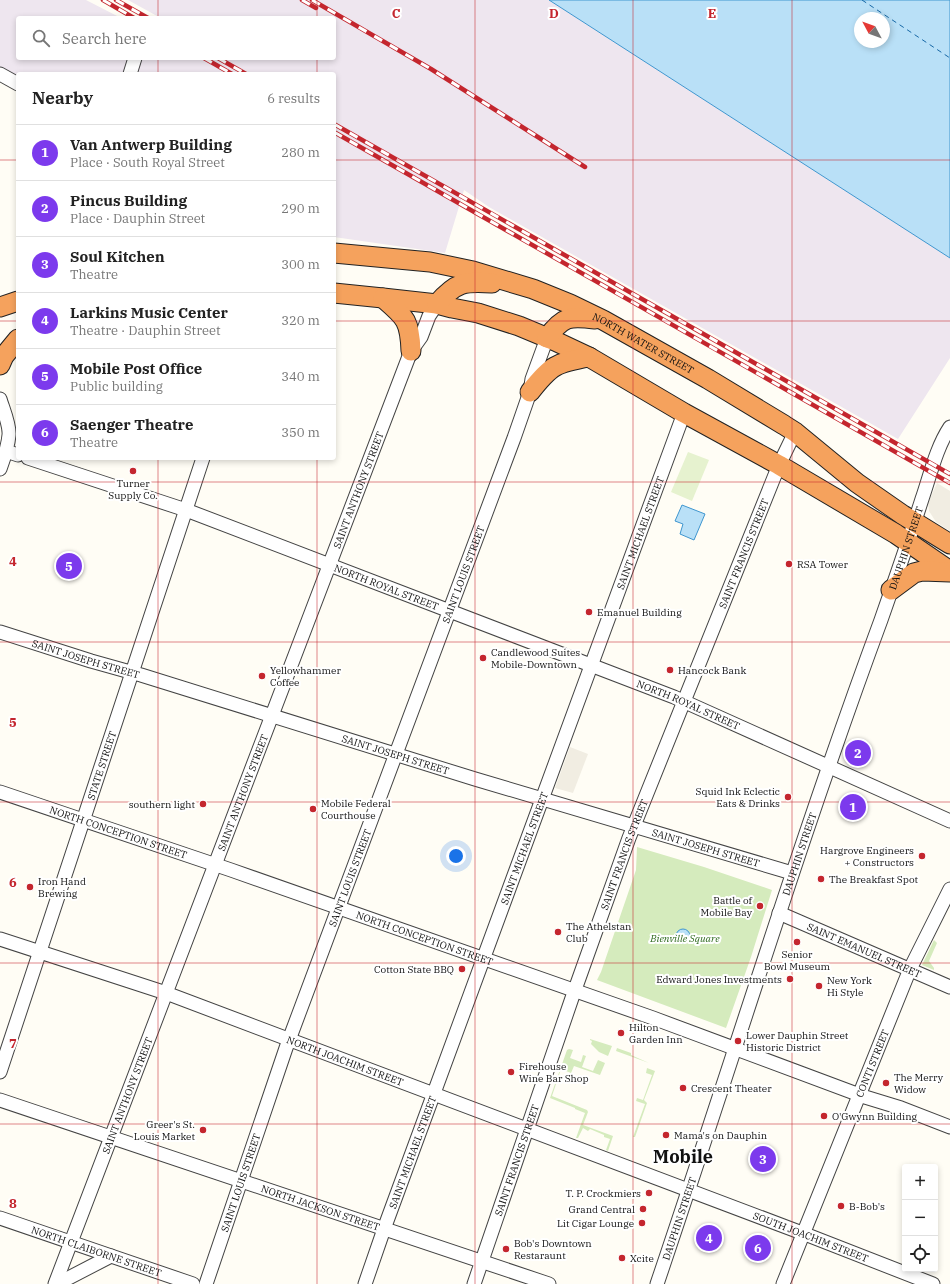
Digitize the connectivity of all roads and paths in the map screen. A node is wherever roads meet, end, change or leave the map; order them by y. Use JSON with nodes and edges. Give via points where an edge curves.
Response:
{"nodes":[{"id":1,"x":134,"y":60,"type":"edge"},
{"id":2,"x":131,"y":72,"type":"edge"},
{"id":3,"x":0,"y":74,"type":"edge"},
{"id":4,"x":16,"y":83,"type":"edge"},
{"id":5,"x":336,"y":253,"type":"edge"},
{"id":6,"x":524,"y":286,"type":"junction"},
{"id":7,"x":16,"y":290,"type":"edge"},
{"id":8,"x":336,"y":293,"type":"edge"},
{"id":9,"x":0,"y":295,"type":"edge"},
{"id":10,"x":382,"y":298,"type":"junction"},
{"id":11,"x":16,"y":301,"type":"edge"},
{"id":12,"x":438,"y":304,"type":"junction"},
{"id":13,"x":0,"y":307,"type":"edge"},
{"id":14,"x":603,"y":320,"type":"junction"},
{"id":15,"x":16,"y":333,"type":"edge"},
{"id":16,"x":0,"y":337,"type":"edge"},
{"id":17,"x":547,"y":338,"type":"junction"},
{"id":18,"x":16,"y":341,"type":"edge"},
{"id":19,"x":411,"y":351,"type":"junction"},
{"id":20,"x":589,"y":357,"type":"junction"},
{"id":21,"x":0,"y":365,"type":"edge"},
{"id":22,"x":530,"y":392,"type":"junction"},
{"id":23,"x":0,"y":399,"type":"edge"},
{"id":24,"x":684,"y":413,"type":"junction"},
{"id":25,"x":950,"y":427,"type":"edge"},
{"id":26,"x":795,"y":432,"type":"junction"},
{"id":27,"x":0,"y":438,"type":"edge"},
{"id":28,"x":12,"y":453,"type":"edge"},
{"id":29,"x":34,"y":460,"type":"edge"},
{"id":30,"x":202,"y":460,"type":"edge"},
{"id":31,"x":779,"y":465,"type":"junction"},
{"id":32,"x":0,"y":469,"type":"edge"},
{"id":33,"x":186,"y":510,"type":"junction"},
{"id":34,"x":915,"y":522,"type":"junction"},
{"id":35,"x":908,"y":542,"type":"junction"},
{"id":36,"x":950,"y":544,"type":"edge"},
{"id":37,"x":329,"y":564,"type":"junction"},
{"id":38,"x":950,"y":571,"type":"edge"},
{"id":39,"x":891,"y":590,"type":"junction"},
{"id":40,"x":449,"y":612,"type":"junction"},
{"id":41,"x":0,"y":632,"type":"edge"},
{"id":42,"x":592,"y":665,"type":"junction"},
{"id":43,"x":133,"y":672,"type":"junction"},
{"id":44,"x":684,"y":701,"type":"junction"},
{"id":45,"x":272,"y":715,"type":"junction"},
{"id":46,"x":396,"y":754,"type":"junction"},
{"id":47,"x":828,"y":766,"type":"junction"},
{"id":48,"x":0,"y":792,"type":"edge"},
{"id":49,"x":543,"y":799,"type":"junction"},
{"id":50,"x":84,"y":821,"type":"junction"},
{"id":51,"x":950,"y":821,"type":"edge"},
{"id":52,"x":634,"y":825,"type":"junction"},
{"id":53,"x":215,"y":865,"type":"junction"},
{"id":54,"x":792,"y":873,"type":"junction"},
{"id":55,"x":950,"y":889,"type":"edge"},
{"id":56,"x":339,"y":908,"type":"junction"},
{"id":57,"x":778,"y":913,"type":"junction"},
{"id":58,"x":0,"y":939,"type":"edge"},
{"id":59,"x":40,"y":952,"type":"junction"},
{"id":60,"x":483,"y":959,"type":"junction"},
{"id":61,"x":910,"y":969,"type":"junction"},
{"id":62,"x":950,"y":987,"type":"edge"},
{"id":63,"x":575,"y":991,"type":"junction"},
{"id":64,"x":166,"y":993,"type":"junction"},
{"id":65,"x":289,"y":1040,"type":"junction"},
{"id":66,"x":735,"y":1048,"type":"junction"},
{"id":67,"x":0,"y":1072,"type":"edge"},
{"id":68,"x":434,"y":1094,"type":"junction"},
{"id":69,"x":859,"y":1094,"type":"junction"},
{"id":70,"x":0,"y":1100,"type":"edge"},
{"id":71,"x":950,"y":1127,"type":"edge"},
{"id":72,"x":528,"y":1130,"type":"junction"},
{"id":73,"x":111,"y":1138,"type":"junction"},
{"id":74,"x":240,"y":1181,"type":"junction"},
{"id":75,"x":688,"y":1191,"type":"junction"},
{"id":76,"x":0,"y":1218,"type":"edge"},
{"id":77,"x":384,"y":1229,"type":"junction"},
{"id":78,"x":803,"y":1234,"type":"junction"},
{"id":79,"x":71,"y":1242,"type":"junction"},
{"id":80,"x":111,"y":1256,"type":"junction"},
{"id":81,"x":482,"y":1262,"type":"junction"},
{"id":82,"x":56,"y":1284,"type":"edge"},
{"id":83,"x":193,"y":1284,"type":"edge"},
{"id":84,"x":206,"y":1284,"type":"edge"},
{"id":85,"x":365,"y":1284,"type":"edge"},
{"id":86,"x":474,"y":1284,"type":"edge"},
{"id":87,"x":549,"y":1284,"type":"edge"},
{"id":88,"x":657,"y":1284,"type":"edge"},
{"id":89,"x":783,"y":1284,"type":"edge"},
{"id":90,"x":933,"y":1284,"type":"edge"}],
"edges":[{"from":1,"to":2,"type":"street"},
{"from":3,"to":4,"type":"street"},
{"from":5,"to":6,"type":"highway","name":"NORTH WATER STREET","via":[[430,262]]},
{"from":6,"to":12,"type":"highway","via":[[472,282],[460,285],[447,293]]},
{"from":6,"to":14,"type":"highway","name":"NORTH WATER STREET"},
{"from":6,"to":17,"type":"highway","via":[[546,302],[551,309],[552,318]]},
{"from":7,"to":9,"type":"highway"},
{"from":8,"to":10,"type":"highway"},
{"from":10,"to":12,"type":"highway"},
{"from":10,"to":19,"type":"highway","via":[[408,325]]},
{"from":11,"to":13,"type":"highway"},
{"from":12,"to":17,"type":"highway","via":[[478,313]]},
{"from":12,"to":19,"type":"street","name":"SAINT ANTHONY STREET"},
{"from":14,"to":17,"type":"highway","via":[[571,317],[555,326]]},
{"from":14,"to":26,"type":"highway","name":"NORTH WATER STREET"},
{"from":15,"to":16,"type":"highway"},
{"from":17,"to":20,"type":"highway"},
{"from":17,"to":22,"type":"street","name":"SAINT LOUIS STREET"},
{"from":18,"to":21,"type":"highway"},
{"from":19,"to":37,"type":"street","name":"SAINT ANTHONY STREET"},
{"from":20,"to":22,"type":"highway","via":[[567,361],[553,367]]},
{"from":20,"to":24,"type":"highway"},
{"from":22,"to":40,"type":"street","name":"SAINT LOUIS STREET"},
{"from":23,"to":28,"type":"street"},
{"from":24,"to":31,"type":"highway"},
{"from":24,"to":42,"type":"street","name":"SAINT MICHAEL STREET"},
{"from":25,"to":34,"type":"street","name":"DAUPHIN STREET","via":[[936,459]]},
{"from":26,"to":31,"type":"street","name":"SAINT FRANCIS STREET"},
{"from":26,"to":34,"type":"highway","name":"NORTH WATER STREET","via":[[857,483]]},
{"from":27,"to":28,"type":"street"},
{"from":28,"to":32,"type":"street"},
{"from":29,"to":33,"type":"street","name":"NORTH ROYAL STREET"},
{"from":30,"to":33,"type":"street","name":"STATE STREET"},
{"from":31,"to":35,"type":"highway"},
{"from":31,"to":44,"type":"street","name":"SAINT FRANCIS STREET"},
{"from":33,"to":37,"type":"street","name":"NORTH ROYAL STREET"},
{"from":33,"to":43,"type":"street","name":"STATE STREET"},
{"from":34,"to":35,"type":"street","name":"DAUPHIN STREET"},
{"from":34,"to":36,"type":"highway","name":"NORTH WATER STREET"},
{"from":35,"to":38,"type":"highway"},
{"from":35,"to":39,"type":"street","name":"DAUPHIN STREET"},
{"from":37,"to":40,"type":"street","name":"NORTH ROYAL STREET"},
{"from":37,"to":45,"type":"street","name":"SAINT ANTHONY STREET"},
{"from":38,"to":39,"type":"highway","via":[[922,571]]},
{"from":39,"to":47,"type":"street","name":"DAUPHIN STREET"},
{"from":40,"to":42,"type":"street","name":"NORTH ROYAL STREET"},
{"from":40,"to":46,"type":"street","name":"SAINT LOUIS STREET"},
{"from":41,"to":43,"type":"street","name":"SAINT JOSEPH STREET"},
{"from":42,"to":44,"type":"street","name":"NORTH ROYAL STREET"},
{"from":42,"to":49,"type":"street","name":"SAINT MICHAEL STREET"},
{"from":43,"to":45,"type":"street","name":"SAINT JOSEPH STREET"},
{"from":43,"to":50,"type":"street","name":"STATE STREET"},
{"from":44,"to":47,"type":"street","name":"NORTH ROYAL STREET"},
{"from":44,"to":52,"type":"street","name":"SAINT FRANCIS STREET"},
{"from":45,"to":46,"type":"street","name":"SAINT JOSEPH STREET"},
{"from":45,"to":53,"type":"street","name":"SAINT ANTHONY STREET"},
{"from":46,"to":49,"type":"street","name":"SAINT JOSEPH STREET"},
{"from":46,"to":56,"type":"street","name":"SAINT LOUIS STREET"},
{"from":47,"to":51,"type":"street","name":"NORTH ROYAL STREET"},
{"from":47,"to":54,"type":"street","name":"DAUPHIN STREET"},
{"from":48,"to":50,"type":"street","name":"NORTH CONCEPTION STREET"},
{"from":49,"to":52,"type":"street","name":"SAINT JOSEPH STREET"},
{"from":49,"to":60,"type":"street","name":"SAINT MICHAEL STREET"},
{"from":50,"to":53,"type":"street","name":"NORTH CONCEPTION STREET"},
{"from":50,"to":59,"type":"street","name":"STATE STREET"},
{"from":52,"to":54,"type":"street","name":"SAINT JOSEPH STREET"},
{"from":52,"to":63,"type":"street","name":"SAINT FRANCIS STREET"},
{"from":53,"to":56,"type":"street","name":"NORTH CONCEPTION STREET"},
{"from":53,"to":64,"type":"street","name":"SAINT ANTHONY STREET"},
{"from":54,"to":57,"type":"street","name":"DAUPHIN STREET"},
{"from":55,"to":61,"type":"street","name":"CONTI STREET"},
{"from":56,"to":60,"type":"street","name":"NORTH CONCEPTION STREET"},
{"from":56,"to":65,"type":"street","name":"SAINT LOUIS STREET"},
{"from":57,"to":61,"type":"street","name":"SAINT EMANUEL STREET"},
{"from":57,"to":66,"type":"street","name":"DAUPHIN STREET"},
{"from":58,"to":59,"type":"street","name":"NORTH JOACHIM STREET"},
{"from":59,"to":64,"type":"street","name":"NORTH JOACHIM STREET"},
{"from":59,"to":67,"type":"street","name":"STATE STREET"},
{"from":60,"to":63,"type":"street","name":"NORTH CONCEPTION STREET"},
{"from":60,"to":68,"type":"street","name":"SAINT MICHAEL STREET"},
{"from":61,"to":62,"type":"street","name":"SAINT EMANUEL STREET"},
{"from":61,"to":69,"type":"street","name":"CONTI STREET"},
{"from":63,"to":66,"type":"street","name":"NORTH CONCEPTION STREET"},
{"from":63,"to":72,"type":"street","name":"SAINT FRANCIS STREET"},
{"from":64,"to":65,"type":"street","name":"NORTH JOACHIM STREET"},
{"from":64,"to":73,"type":"street","name":"SAINT ANTHONY STREET"},
{"from":65,"to":68,"type":"street","name":"NORTH JOACHIM STREET"},
{"from":65,"to":74,"type":"street","name":"SAINT LOUIS STREET"},
{"from":66,"to":69,"type":"street","name":"NORTH CONCEPTION STREET"},
{"from":66,"to":75,"type":"street","name":"DAUPHIN STREET"},
{"from":68,"to":72,"type":"street","name":"NORTH JOACHIM STREET"},
{"from":68,"to":77,"type":"street","name":"SAINT MICHAEL STREET"},
{"from":69,"to":71,"type":"street","name":"NORTH CONCEPTION STREET"},
{"from":69,"to":78,"type":"street","name":"CONTI STREET"},
{"from":70,"to":73,"type":"street","name":"NORTH JACKSON STREET"},
{"from":72,"to":75,"type":"street","name":"NORTH JOACHIM STREET"},
{"from":72,"to":81,"type":"street","name":"SAINT FRANCIS STREET"},
{"from":73,"to":74,"type":"street","name":"NORTH JACKSON STREET"},
{"from":73,"to":79,"type":"street","name":"SAINT ANTHONY STREET"},
{"from":74,"to":77,"type":"street","name":"NORTH JACKSON STREET"},
{"from":74,"to":84,"type":"street","name":"SAINT LOUIS STREET"},
{"from":75,"to":78,"type":"street","name":"SOUTH JOACHIM STREET"},
{"from":75,"to":88,"type":"street","name":"DAUPHIN STREET"},
{"from":76,"to":79,"type":"street","name":"NORTH CLAIBORNE STREET"},
{"from":77,"to":81,"type":"street","name":"NORTH JACKSON STREET"},
{"from":77,"to":85,"type":"street","name":"SAINT MICHAEL STREET"},
{"from":78,"to":89,"type":"street","name":"CONTI STREET"},
{"from":78,"to":90,"type":"street","name":"SOUTH JOACHIM STREET"},
{"from":79,"to":80,"type":"street","name":"NORTH CLAIBORNE STREET"},
{"from":79,"to":82,"type":"street","name":"SAINT ANTHONY STREET"},
{"from":80,"to":82,"type":"street"},
{"from":80,"to":83,"type":"street","name":"NORTH CLAIBORNE STREET"},
{"from":81,"to":86,"type":"street","name":"SAINT FRANCIS STREET"},
{"from":81,"to":87,"type":"street","name":"NORTH JACKSON STREET"}]}
